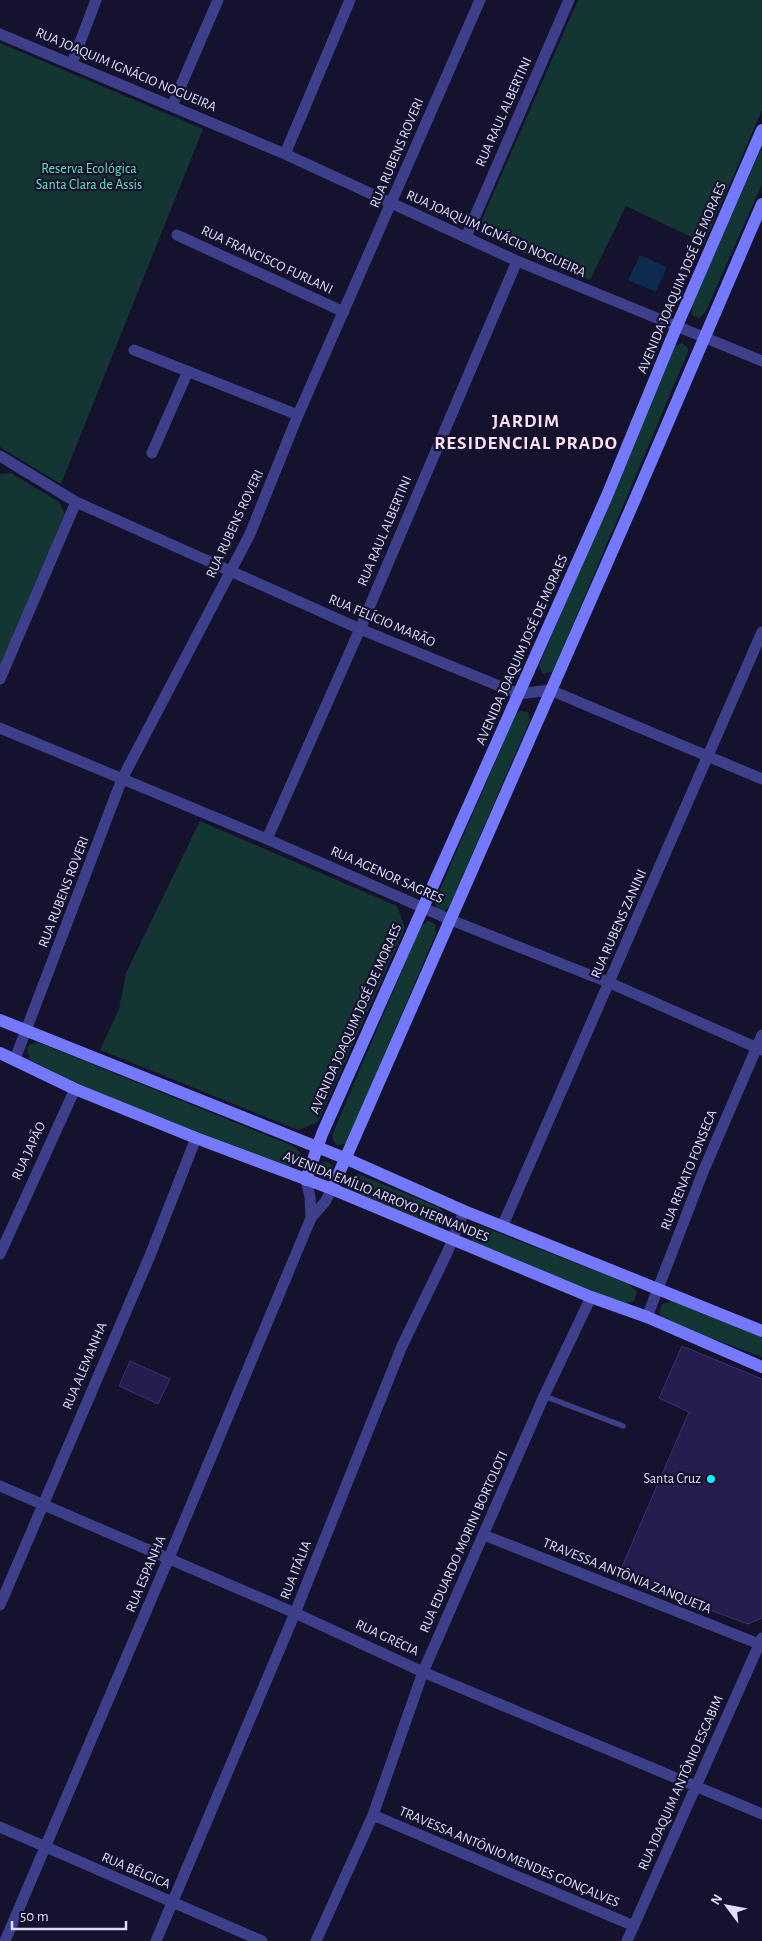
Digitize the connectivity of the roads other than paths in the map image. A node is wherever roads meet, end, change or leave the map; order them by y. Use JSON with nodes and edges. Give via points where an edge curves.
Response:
{"nodes":[{"id":1,"x":96,"y":0,"type":"edge"},
{"id":2,"x":218,"y":0,"type":"edge"},
{"id":3,"x":350,"y":0,"type":"edge"},
{"id":4,"x":480,"y":0,"type":"edge"},
{"id":5,"x":569,"y":0,"type":"edge"},
{"id":6,"x":0,"y":34,"type":"edge"},
{"id":7,"x":72,"y":63,"type":"junction"},
{"id":8,"x":172,"y":106,"type":"junction"},
{"id":9,"x":762,"y":130,"type":"edge"},
{"id":10,"x":284,"y":154,"type":"junction"},
{"id":11,"x":762,"y":204,"type":"edge"},
{"id":12,"x":391,"y":205,"type":"junction"},
{"id":13,"x":177,"y":235,"type":"dead end"},
{"id":14,"x":466,"y":237,"type":"junction"},
{"id":15,"x":517,"y":261,"type":"junction"},
{"id":16,"x":344,"y":312,"type":"junction"},
{"id":17,"x":676,"y":328,"type":"junction"},
{"id":18,"x":704,"y":336,"type":"junction"},
{"id":19,"x":134,"y":350,"type":"dead end"},
{"id":20,"x":762,"y":361,"type":"edge"},
{"id":21,"x":188,"y":371,"type":"junction"},
{"id":22,"x":298,"y":415,"type":"junction"},
{"id":23,"x":152,"y":453,"type":"dead end"},
{"id":24,"x":0,"y":456,"type":"edge"},
{"id":25,"x":76,"y":502,"type":"junction"},
{"id":26,"x":232,"y":570,"type":"junction"},
{"id":27,"x":360,"y":629,"type":"junction"},
{"id":28,"x":762,"y":632,"type":"edge"},
{"id":29,"x":0,"y":679,"type":"edge"},
{"id":30,"x":550,"y":690,"type":"junction"},
{"id":31,"x":519,"y":694,"type":"junction"},
{"id":32,"x":0,"y":728,"type":"edge"},
{"id":33,"x":708,"y":757,"type":"junction"},
{"id":34,"x":122,"y":779,"type":"junction"},
{"id":35,"x":762,"y":779,"type":"edge"},
{"id":36,"x":267,"y":839,"type":"junction"},
{"id":37,"x":422,"y":908,"type":"junction"},
{"id":38,"x":451,"y":920,"type":"junction"},
{"id":39,"x":610,"y":983,"type":"junction"},
{"id":40,"x":0,"y":1020,"type":"edge"},
{"id":41,"x":28,"y":1030,"type":"junction"},
{"id":42,"x":762,"y":1035,"type":"edge"},
{"id":43,"x":759,"y":1049,"type":"edge"},
{"id":44,"x":0,"y":1052,"type":"edge"},
{"id":45,"x":15,"y":1059,"type":"junction"},
{"id":46,"x":75,"y":1089,"type":"junction"},
{"id":47,"x":196,"y":1138,"type":"junction"},
{"id":48,"x":316,"y":1148,"type":"junction"},
{"id":49,"x":347,"y":1158,"type":"junction"},
{"id":50,"x":306,"y":1180,"type":"junction"},
{"id":51,"x":332,"y":1189,"type":"junction"},
{"id":52,"x":464,"y":1211,"type":"junction"},
{"id":53,"x":310,"y":1218,"type":"junction"},
{"id":54,"x":502,"y":1227,"type":"junction"},
{"id":55,"x":452,"y":1240,"type":"junction"},
{"id":56,"x":0,"y":1254,"type":"edge"},
{"id":57,"x":659,"y":1290,"type":"junction"},
{"id":58,"x":591,"y":1297,"type":"junction"},
{"id":59,"x":647,"y":1317,"type":"junction"},
{"id":60,"x":762,"y":1331,"type":"edge"},
{"id":61,"x":762,"y":1367,"type":"edge"},
{"id":62,"x":544,"y":1396,"type":"junction"},
{"id":63,"x":623,"y":1426,"type":"dead end"},
{"id":64,"x":0,"y":1486,"type":"edge"},
{"id":65,"x":42,"y":1504,"type":"junction"},
{"id":66,"x":484,"y":1535,"type":"junction"},
{"id":67,"x":168,"y":1560,"type":"junction"},
{"id":68,"x":0,"y":1605,"type":"edge"},
{"id":69,"x":295,"y":1613,"type":"junction"},
{"id":70,"x":761,"y":1641,"type":"edge"},
{"id":71,"x":423,"y":1672,"type":"junction"},
{"id":72,"x":696,"y":1785,"type":"junction"},
{"id":73,"x":762,"y":1814,"type":"edge"},
{"id":74,"x":373,"y":1815,"type":"junction"},
{"id":75,"x":0,"y":1827,"type":"edge"},
{"id":76,"x":45,"y":1848,"type":"junction"},
{"id":77,"x":172,"y":1903,"type":"junction"},
{"id":78,"x":634,"y":1926,"type":"junction"},
{"id":79,"x":5,"y":1941,"type":"edge"},
{"id":80,"x":156,"y":1941,"type":"edge"},
{"id":81,"x":262,"y":1941,"type":"edge"},
{"id":82,"x":316,"y":1941,"type":"edge"},
{"id":83,"x":627,"y":1941,"type":"edge"}],
"edges":[{"from":1,"to":7,"type":"street"},
{"from":2,"to":8,"type":"street"},
{"from":3,"to":10,"type":"street"},
{"from":4,"to":12,"type":"street","name":"RUA RUBENS ROVERI"},
{"from":5,"to":14,"type":"street","name":"RUA RAUL ALBERTINI"},
{"from":6,"to":7,"type":"street","name":"RUA JOAQUIM IGNÁCIO NOGUEIRA"},
{"from":7,"to":8,"type":"street","name":"RUA JOAQUIM IGNÁCIO NOGUEIRA"},
{"from":8,"to":10,"type":"street","name":"RUA JOAQUIM IGNÁCIO NOGUEIRA"},
{"from":9,"to":17,"type":"street","name":"AVENIDA JOAQUIM JOSÉ DE MORAES"},
{"from":10,"to":12,"type":"street","name":"RUA JOAQUIM IGNÁCIO NOGUEIRA"},
{"from":11,"to":18,"type":"street"},
{"from":12,"to":14,"type":"street","name":"RUA JOAQUIM IGNÁCIO NOGUEIRA"},
{"from":12,"to":16,"type":"street","name":"RUA RUBENS ROVERI"},
{"from":13,"to":16,"type":"street","name":"RUA FRANCISCO FURLANI"},
{"from":14,"to":15,"type":"street","name":"RUA JOAQUIM IGNÁCIO NOGUEIRA"},
{"from":15,"to":17,"type":"street","name":"RUA JOAQUIM IGNÁCIO NOGUEIRA"},
{"from":15,"to":27,"type":"street","name":"RUA RAUL ALBERTINI"},
{"from":16,"to":22,"type":"street","name":"RUA RUBENS ROVERI"},
{"from":17,"to":18,"type":"street","name":"RUA JOAQUIM IGNÁCIO NOGUEIRA"},
{"from":17,"to":31,"type":"street","name":"AVENIDA JOAQUIM JOSÉ DE MORAES","via":[[606,498]]},
{"from":18,"to":20,"type":"street","name":"RUA JOAQUIM IGNÁCIO NOGUEIRA"},
{"from":18,"to":30,"type":"street"},
{"from":19,"to":21,"type":"street"},
{"from":21,"to":22,"type":"street"},
{"from":21,"to":23,"type":"street"},
{"from":22,"to":26,"type":"street","name":"RUA RUBENS ROVERI"},
{"from":24,"to":25,"type":"street","name":"RUA FELÍCIO MARÃO"},
{"from":25,"to":26,"type":"street","name":"RUA FELÍCIO MARÃO"},
{"from":25,"to":29,"type":"street"},
{"from":26,"to":27,"type":"street","name":"RUA FELÍCIO MARÃO"},
{"from":26,"to":34,"type":"street","name":"RUA RUBENS ROVERI"},
{"from":27,"to":31,"type":"street","name":"RUA FELÍCIO MARÃO"},
{"from":27,"to":36,"type":"street","name":"RUA RAUL ALBERTINI"},
{"from":28,"to":33,"type":"street","name":"RUA RUBENS ZANINI"},
{"from":30,"to":31,"type":"street","name":"RUA FELÍCIO MARÃO"},
{"from":30,"to":33,"type":"street"},
{"from":30,"to":38,"type":"street"},
{"from":31,"to":37,"type":"street","name":"AVENIDA JOAQUIM JOSÉ DE MORAES"},
{"from":32,"to":34,"type":"street","name":"RUA AGENOR SAGRES"},
{"from":33,"to":35,"type":"street"},
{"from":33,"to":39,"type":"street","name":"RUA RUBENS ZANINI"},
{"from":34,"to":36,"type":"street","name":"RUA AGENOR SAGRES"},
{"from":34,"to":41,"type":"street","name":"RUA RUBENS ROVERI"},
{"from":36,"to":37,"type":"street","name":"RUA AGENOR SAGRES"},
{"from":37,"to":38,"type":"street","name":"RUA AGENOR SAGRES"},
{"from":37,"to":48,"type":"street","name":"AVENIDA JOAQUIM JOSÉ DE MORAES"},
{"from":38,"to":39,"type":"street","name":"RUA AGENOR SAGRES"},
{"from":38,"to":49,"type":"street"},
{"from":39,"to":43,"type":"street","name":"RUA AGENOR SAGRES"},
{"from":39,"to":54,"type":"street","name":"RUA RUBENS ZANINI"},
{"from":40,"to":41,"type":"street","name":"AVENIDA EMÍLIO ARROYO HERNANDES"},
{"from":41,"to":45,"type":"street","name":"RUA RUBENS ROVERI"},
{"from":41,"to":48,"type":"street","name":"AVENIDA EMÍLIO ARROYO HERNANDES"},
{"from":42,"to":43,"type":"street","name":"RUA RENATO FONSECA"},
{"from":43,"to":57,"type":"street","name":"RUA RENATO FONSECA","via":[[703,1172]]},
{"from":44,"to":45,"type":"street","name":"AVENIDA EMÍLIO ARROYO HERNANDES"},
{"from":45,"to":46,"type":"street","name":"AVENIDA EMÍLIO ARROYO HERNANDES"},
{"from":46,"to":47,"type":"street","name":"AVENIDA EMÍLIO ARROYO HERNANDES"},
{"from":46,"to":56,"type":"street","name":"RUA JAPÃO"},
{"from":47,"to":50,"type":"street","name":"AVENIDA EMÍLIO ARROYO HERNANDES"},
{"from":47,"to":65,"type":"street","name":"RUA ALEMANHA","via":[[149,1258]]},
{"from":48,"to":49,"type":"street","name":"AVENIDA EMÍLIO ARROYO HERNANDES"},
{"from":48,"to":50,"type":"street","name":"AVENIDA JOAQUIM JOSÉ DE MORAES"},
{"from":49,"to":51,"type":"street"},
{"from":49,"to":52,"type":"street","name":"AVENIDA EMÍLIO ARROYO HERNANDES"},
{"from":50,"to":51,"type":"street","name":"AVENIDA EMÍLIO ARROYO HERNANDES"},
{"from":50,"to":53,"type":"street","name":"RUA ESPANHA"},
{"from":51,"to":53,"type":"street","name":"RUA ESPANHA"},
{"from":51,"to":55,"type":"street","name":"AVENIDA EMÍLIO ARROYO HERNANDES"},
{"from":52,"to":54,"type":"street","name":"AVENIDA EMÍLIO ARROYO HERNANDES"},
{"from":52,"to":55,"type":"street","name":"RUA ITÁLIA"},
{"from":53,"to":67,"type":"street","name":"RUA ESPANHA"},
{"from":54,"to":57,"type":"street","name":"AVENIDA EMÍLIO ARROYO HERNANDES"},
{"from":55,"to":58,"type":"street","name":"AVENIDA EMÍLIO ARROYO HERNANDES"},
{"from":55,"to":69,"type":"street","name":"RUA ITÁLIA","via":[[402,1346]]},
{"from":57,"to":59,"type":"street","name":"RUA RENATO FONSECA"},
{"from":57,"to":60,"type":"street","name":"AVENIDA EMÍLIO ARROYO HERNANDES"},
{"from":58,"to":59,"type":"street","name":"AVENIDA EMÍLIO ARROYO HERNANDES"},
{"from":58,"to":62,"type":"street","name":"RUA EDUARDO MORINI BORTOLOTI"},
{"from":59,"to":61,"type":"street","name":"AVENIDA EMÍLIO ARROYO HERNANDES"},
{"from":62,"to":63,"type":"lane"},
{"from":62,"to":66,"type":"street","name":"RUA EDUARDO MORINI BORTOLOTI"},
{"from":64,"to":65,"type":"street","name":"RUA GRÉCIA"},
{"from":65,"to":67,"type":"street","name":"RUA GRÉCIA"},
{"from":65,"to":68,"type":"street","name":"RUA ALEMANHA"},
{"from":66,"to":70,"type":"street","name":"TRAVESSA ANTÔNIA ZANQUETA"},
{"from":66,"to":71,"type":"street","name":"RUA EDUARDO MORINI BORTOLOTI"},
{"from":67,"to":69,"type":"street","name":"RUA GRÉCIA"},
{"from":67,"to":76,"type":"street","name":"RUA ESPANHA"},
{"from":69,"to":71,"type":"street","name":"RUA GRÉCIA"},
{"from":69,"to":77,"type":"street","name":"RUA ITÁLIA"},
{"from":70,"to":72,"type":"street","name":"RUA JOAQUIM ANTÔNIO ESCABIM"},
{"from":71,"to":72,"type":"street","name":"RUA GRÉCIA"},
{"from":71,"to":74,"type":"street","name":"RUA EDUARDO MORINI BORTOLOTI"},
{"from":72,"to":73,"type":"street","name":"RUA GRÉCIA"},
{"from":72,"to":78,"type":"street","name":"RUA JOAQUIM ANTÔNIO ESCABIM"},
{"from":74,"to":78,"type":"street","name":"TRAVESSA ANTÔNIO MENDES GONÇALVES"},
{"from":74,"to":82,"type":"street","name":"RUA EDUARDO MORINI BORTOLOTI"},
{"from":75,"to":76,"type":"street","name":"RUA BÉLGICA"},
{"from":76,"to":77,"type":"street","name":"RUA BÉLGICA"},
{"from":76,"to":79,"type":"street","name":"RUA ESPANHA"},
{"from":77,"to":80,"type":"street","name":"RUA ITÁLIA"},
{"from":77,"to":81,"type":"street","name":"RUA BÉLGICA"},
{"from":78,"to":83,"type":"street","name":"RUA JOAQUIM ANTÔNIO ESCABIM"}]}
